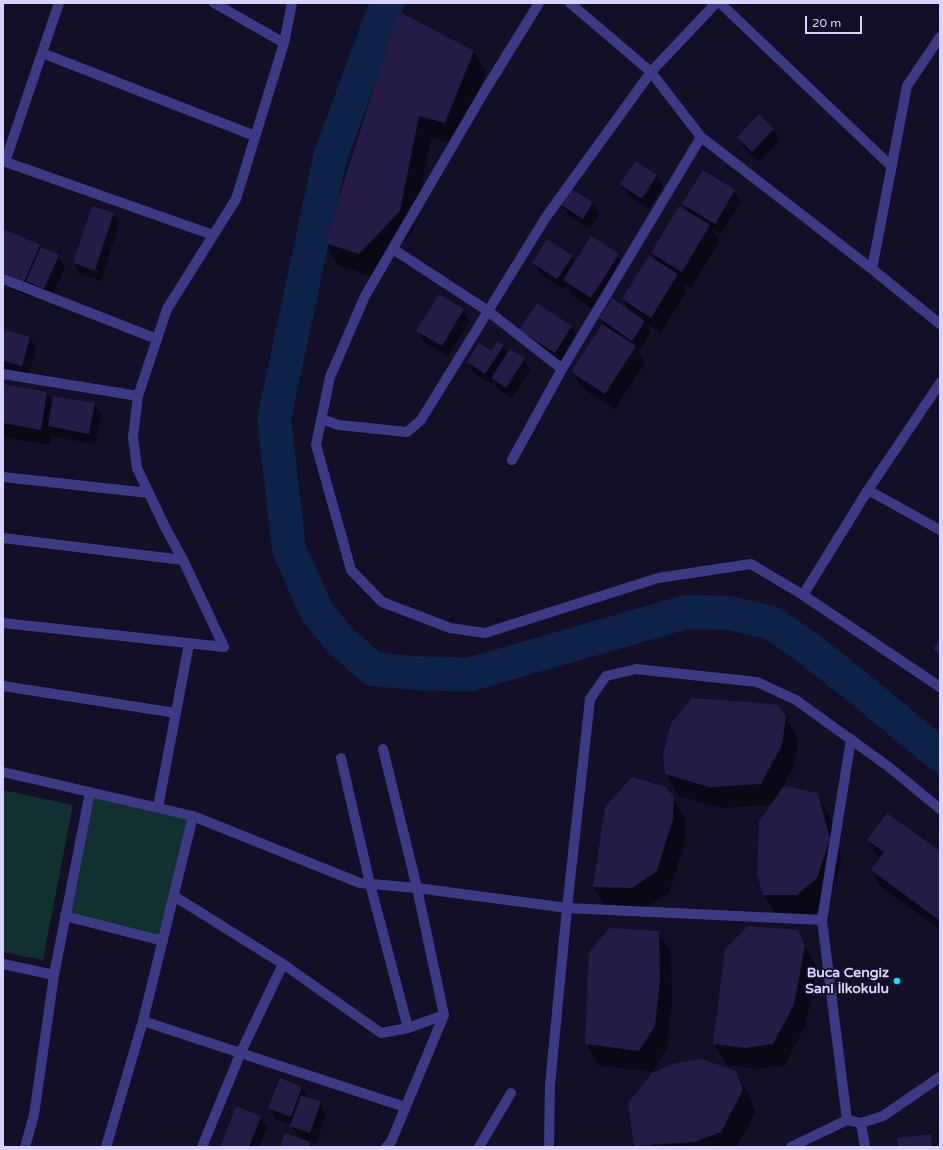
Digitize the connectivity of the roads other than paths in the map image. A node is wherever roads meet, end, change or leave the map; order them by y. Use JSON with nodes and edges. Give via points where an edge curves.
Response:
{"nodes":[{"id":1,"x":59,"y":3,"type":"edge"},
{"id":2,"x":214,"y":3,"type":"edge"},
{"id":3,"x":292,"y":3,"type":"edge"},
{"id":4,"x":539,"y":3,"type":"edge"},
{"id":5,"x":570,"y":3,"type":"edge"},
{"id":6,"x":716,"y":3,"type":"edge"},
{"id":7,"x":720,"y":3,"type":"edge"},
{"id":8,"x":940,"y":38,"type":"edge"},
{"id":9,"x":284,"y":43,"type":"junction"},
{"id":10,"x":42,"y":53,"type":"junction"},
{"id":11,"x":651,"y":72,"type":"junction"},
{"id":12,"x":255,"y":136,"type":"junction"},
{"id":13,"x":701,"y":137,"type":"junction"},
{"id":14,"x":4,"y":162,"type":"edge"},
{"id":15,"x":891,"y":166,"type":"junction"},
{"id":16,"x":213,"y":235,"type":"junction"},
{"id":17,"x":393,"y":249,"type":"junction"},
{"id":18,"x":872,"y":269,"type":"junction"},
{"id":19,"x":3,"y":279,"type":"edge"},
{"id":20,"x":488,"y":311,"type":"junction"},
{"id":21,"x":940,"y":324,"type":"edge"},
{"id":22,"x":157,"y":339,"type":"junction"},
{"id":23,"x":562,"y":368,"type":"junction"},
{"id":24,"x":3,"y":374,"type":"edge"},
{"id":25,"x":940,"y":383,"type":"edge"},
{"id":26,"x":138,"y":396,"type":"junction"},
{"id":27,"x":321,"y":420,"type":"junction"},
{"id":28,"x":512,"y":460,"type":"dead end"},
{"id":29,"x":3,"y":477,"type":"edge"},
{"id":30,"x":868,"y":490,"type":"junction"},
{"id":31,"x":149,"y":493,"type":"junction"},
{"id":32,"x":940,"y":530,"type":"edge"},
{"id":33,"x":3,"y":538,"type":"edge"},
{"id":34,"x":183,"y":560,"type":"junction"},
{"id":35,"x":803,"y":595,"type":"junction"},
{"id":36,"x":3,"y":623,"type":"edge"},
{"id":37,"x":189,"y":644,"type":"junction"},
{"id":38,"x":3,"y":686,"type":"edge"},
{"id":39,"x":940,"y":687,"type":"edge"},
{"id":40,"x":176,"y":713,"type":"junction"},
{"id":41,"x":851,"y":738,"type":"junction"},
{"id":42,"x":382,"y":749,"type":"dead end"},
{"id":43,"x":340,"y":758,"type":"dead end"},
{"id":44,"x":3,"y":772,"type":"edge"},
{"id":45,"x":90,"y":792,"type":"junction"},
{"id":46,"x":158,"y":807,"type":"junction"},
{"id":47,"x":940,"y":809,"type":"edge"},
{"id":48,"x":193,"y":816,"type":"junction"},
{"id":49,"x":370,"y":884,"type":"junction"},
{"id":50,"x":417,"y":888,"type":"junction"},
{"id":51,"x":174,"y":896,"type":"junction"},
{"id":52,"x":566,"y":908,"type":"junction"},
{"id":53,"x":65,"y":916,"type":"junction"},
{"id":54,"x":822,"y":920,"type":"junction"},
{"id":55,"x":163,"y":941,"type":"junction"},
{"id":56,"x":3,"y":964,"type":"edge"},
{"id":57,"x":283,"y":964,"type":"junction"},
{"id":58,"x":54,"y":975,"type":"junction"},
{"id":59,"x":444,"y":1015,"type":"junction"},
{"id":60,"x":143,"y":1021,"type":"junction"},
{"id":61,"x":408,"y":1028,"type":"junction"},
{"id":62,"x":241,"y":1052,"type":"junction"},
{"id":63,"x":940,"y":1077,"type":"edge"},
{"id":64,"x":511,"y":1093,"type":"dead end"},
{"id":65,"x":405,"y":1108,"type":"junction"},
{"id":66,"x":847,"y":1120,"type":"junction"},
{"id":67,"x":861,"y":1123,"type":"junction"},
{"id":68,"x":25,"y":1147,"type":"edge"},
{"id":69,"x":106,"y":1147,"type":"edge"},
{"id":70,"x":203,"y":1147,"type":"edge"},
{"id":71,"x":386,"y":1147,"type":"edge"},
{"id":72,"x":478,"y":1147,"type":"edge"},
{"id":73,"x":549,"y":1147,"type":"edge"},
{"id":74,"x":791,"y":1147,"type":"edge"},
{"id":75,"x":865,"y":1147,"type":"edge"}],
"edges":[{"from":1,"to":10,"type":"street"},
{"from":2,"to":9,"type":"street"},
{"from":3,"to":9,"type":"street"},
{"from":4,"to":17,"type":"street"},
{"from":5,"to":11,"type":"street"},
{"from":6,"to":11,"type":"street"},
{"from":7,"to":15,"type":"street"},
{"from":8,"to":15,"type":"street","via":[[907,86]]},
{"from":9,"to":12,"type":"street"},
{"from":10,"to":12,"type":"street"},
{"from":10,"to":14,"type":"street"},
{"from":11,"to":13,"type":"street"},
{"from":11,"to":20,"type":"street","via":[[546,217]]},
{"from":12,"to":16,"type":"street","via":[[236,199]]},
{"from":13,"to":18,"type":"street"},
{"from":13,"to":23,"type":"street"},
{"from":14,"to":16,"type":"street"},
{"from":15,"to":18,"type":"street"},
{"from":16,"to":22,"type":"street","via":[[167,309]]},
{"from":17,"to":20,"type":"street"},
{"from":17,"to":27,"type":"street","via":[[365,296],[330,377]]},
{"from":18,"to":21,"type":"street"},
{"from":19,"to":22,"type":"street"},
{"from":20,"to":23,"type":"street"},
{"from":20,"to":27,"type":"street","via":[[422,420],[407,432],[340,425]]},
{"from":22,"to":26,"type":"street"},
{"from":23,"to":28,"type":"street"},
{"from":24,"to":26,"type":"street"},
{"from":25,"to":30,"type":"street"},
{"from":26,"to":31,"type":"street","via":[[133,437],[137,468]]},
{"from":27,"to":35,"type":"street","via":[[316,445],[351,570],[382,602],[450,628],[485,633],[658,578],[751,564]]},
{"from":29,"to":31,"type":"street"},
{"from":30,"to":32,"type":"street"},
{"from":30,"to":35,"type":"street"},
{"from":31,"to":34,"type":"street"},
{"from":33,"to":34,"type":"street"},
{"from":34,"to":37,"type":"street","via":[[224,647]]},
{"from":35,"to":39,"type":"street"},
{"from":36,"to":37,"type":"street"},
{"from":37,"to":40,"type":"street"},
{"from":38,"to":40,"type":"street"},
{"from":40,"to":46,"type":"street"},
{"from":41,"to":47,"type":"street"},
{"from":41,"to":52,"type":"street","via":[[796,700],[757,682],[636,669],[606,676],[590,699]]},
{"from":41,"to":54,"type":"street"},
{"from":42,"to":50,"type":"street"},
{"from":43,"to":49,"type":"street"},
{"from":44,"to":45,"type":"street"},
{"from":45,"to":46,"type":"street"},
{"from":45,"to":53,"type":"street"},
{"from":46,"to":48,"type":"street"},
{"from":48,"to":49,"type":"street","via":[[360,883]]},
{"from":48,"to":51,"type":"street"},
{"from":49,"to":50,"type":"street"},
{"from":49,"to":61,"type":"street"},
{"from":50,"to":52,"type":"street"},
{"from":50,"to":59,"type":"street"},
{"from":51,"to":55,"type":"street"},
{"from":51,"to":57,"type":"street"},
{"from":52,"to":54,"type":"street"},
{"from":52,"to":73,"type":"street","via":[[550,1085]]},
{"from":53,"to":55,"type":"street"},
{"from":53,"to":58,"type":"street"},
{"from":54,"to":66,"type":"street"},
{"from":55,"to":60,"type":"street"},
{"from":56,"to":58,"type":"street"},
{"from":57,"to":61,"type":"street","via":[[381,1033]]},
{"from":57,"to":62,"type":"street"},
{"from":58,"to":68,"type":"street","via":[[34,1115]]},
{"from":59,"to":61,"type":"street"},
{"from":59,"to":65,"type":"street"},
{"from":60,"to":62,"type":"street"},
{"from":60,"to":69,"type":"street"},
{"from":62,"to":65,"type":"street"},
{"from":62,"to":70,"type":"street"},
{"from":63,"to":67,"type":"street","via":[[883,1116]]},
{"from":64,"to":72,"type":"street"},
{"from":65,"to":71,"type":"street","via":[[391,1142]]},
{"from":66,"to":67,"type":"street"},
{"from":66,"to":74,"type":"street"},
{"from":67,"to":75,"type":"street"}]}
